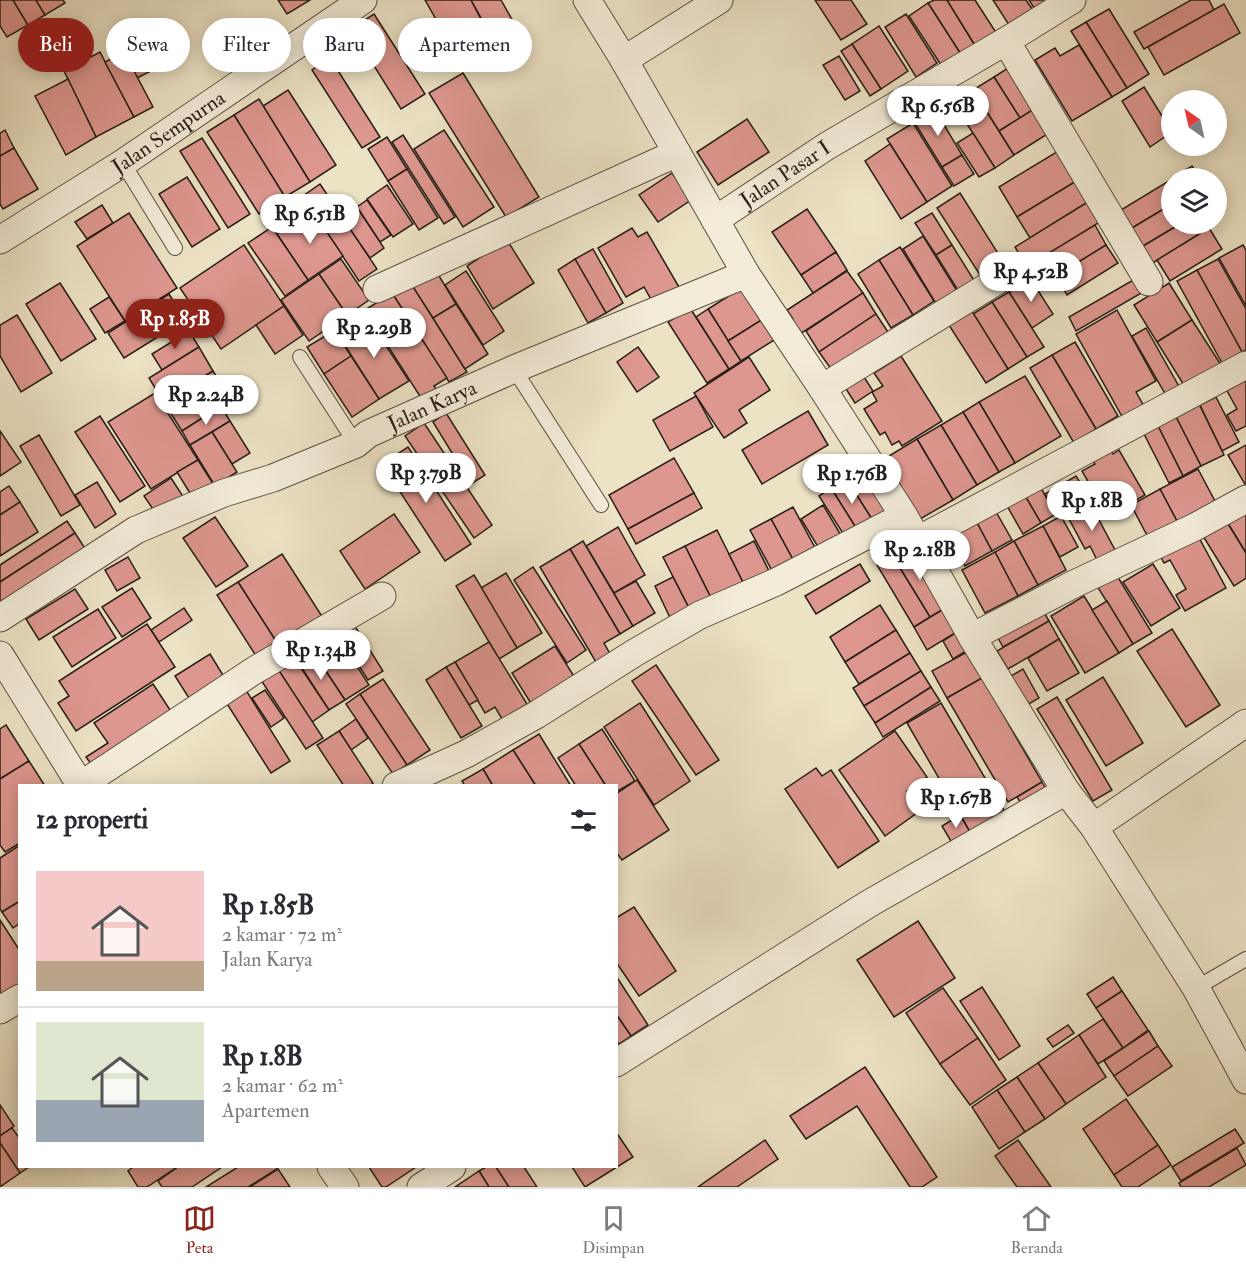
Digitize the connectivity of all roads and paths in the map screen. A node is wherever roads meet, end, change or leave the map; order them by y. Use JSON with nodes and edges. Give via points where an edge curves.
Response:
{"nodes":[{"id":1,"x":363,"y":0,"type":"edge"},
{"id":2,"x":587,"y":0,"type":"edge"},
{"id":3,"x":719,"y":0,"type":"edge"},
{"id":4,"x":1072,"y":0,"type":"edge"},
{"id":5,"x":1006,"y":41,"type":"junction"},
{"id":6,"x":624,"y":60,"type":"junction"},
{"id":7,"x":677,"y":153,"type":"junction"},
{"id":8,"x":123,"y":162,"type":"junction"},
{"id":9,"x":715,"y":220,"type":"junction"},
{"id":10,"x":0,"y":240,"type":"edge"},
{"id":11,"x":175,"y":248,"type":"dead end"},
{"id":12,"x":1013,"y":271,"type":"dead end"},
{"id":13,"x":746,"y":274,"type":"junction"},
{"id":14,"x":1149,"y":282,"type":"dead end"},
{"id":15,"x":377,"y":289,"type":"dead end"},
{"id":16,"x":300,"y":357,"type":"dead end"},
{"id":17,"x":1246,"y":365,"type":"edge"},
{"id":18,"x":514,"y":369,"type":"junction"},
{"id":19,"x":822,"y":388,"type":"junction"},
{"id":20,"x":356,"y":444,"type":"junction"},
{"id":21,"x":1246,"y":499,"type":"edge"},
{"id":22,"x":601,"y":505,"type":"dead end"},
{"id":23,"x":904,"y":516,"type":"junction"},
{"id":24,"x":916,"y":541,"type":"junction"},
{"id":25,"x":382,"y":596,"type":"dead end"},
{"id":26,"x":0,"y":618,"type":"edge"},
{"id":27,"x":972,"y":637,"type":"junction"},
{"id":28,"x":0,"y":655,"type":"edge"},
{"id":29,"x":1246,"y":723,"type":"edge"},
{"id":30,"x":80,"y":784,"type":"edge"},
{"id":31,"x":84,"y":784,"type":"edge"},
{"id":32,"x":400,"y":784,"type":"edge"},
{"id":33,"x":1066,"y":791,"type":"junction"},
{"id":34,"x":1094,"y":826,"type":"junction"},
{"id":35,"x":1246,"y":959,"type":"edge"},
{"id":36,"x":1196,"y":988,"type":"junction"},
{"id":37,"x":18,"y":999,"type":"edge"},
{"id":38,"x":0,"y":1010,"type":"edge"},
{"id":39,"x":618,"y":1062,"type":"edge"},
{"id":40,"x":1246,"y":1080,"type":"edge"},
{"id":41,"x":332,"y":1168,"type":"edge"},
{"id":42,"x":450,"y":1168,"type":"edge"},
{"id":43,"x":345,"y":1187,"type":"edge"},
{"id":44,"x":421,"y":1187,"type":"edge"}],
"edges":[{"from":1,"to":8,"type":"street","name":"Jalan Sempurna"},
{"from":2,"to":6,"type":"street"},
{"from":3,"to":6,"type":"street"},
{"from":4,"to":5,"type":"street","name":"Jalan Pasar I"},
{"from":5,"to":9,"type":"street","name":"Jalan Pasar I","via":[[827,146]]},
{"from":5,"to":14,"type":"street"},
{"from":6,"to":7,"type":"street"},
{"from":7,"to":9,"type":"street"},
{"from":7,"to":15,"type":"street"},
{"from":8,"to":10,"type":"street","name":"Jalan Sempurna"},
{"from":8,"to":11,"type":"lane"},
{"from":9,"to":13,"type":"street"},
{"from":12,"to":19,"type":"street"},
{"from":13,"to":18,"type":"street","name":"Jalan Karya"},
{"from":13,"to":19,"type":"street"},
{"from":16,"to":20,"type":"lane"},
{"from":17,"to":24,"type":"street"},
{"from":18,"to":20,"type":"street","name":"Jalan Karya","via":[[368,434]]},
{"from":18,"to":22,"type":"lane"},
{"from":19,"to":23,"type":"street"},
{"from":20,"to":26,"type":"street","name":"Jalan Karya","via":[[136,530]]},
{"from":21,"to":27,"type":"street"},
{"from":23,"to":24,"type":"street"},
{"from":23,"to":32,"type":"street","via":[[776,582],[700,615],[536,715],[466,754]]},
{"from":24,"to":27,"type":"street"},
{"from":25,"to":31,"type":"street","via":[[255,670]]},
{"from":27,"to":33,"type":"street"},
{"from":28,"to":30,"type":"street"},
{"from":29,"to":34,"type":"street"},
{"from":33,"to":34,"type":"street"},
{"from":33,"to":39,"type":"street","via":[[870,903]]},
{"from":34,"to":36,"type":"street"},
{"from":35,"to":36,"type":"lane"},
{"from":36,"to":40,"type":"street"},
{"from":37,"to":38,"type":"street"},
{"from":41,"to":43,"type":"street"},
{"from":42,"to":44,"type":"street"}]}
